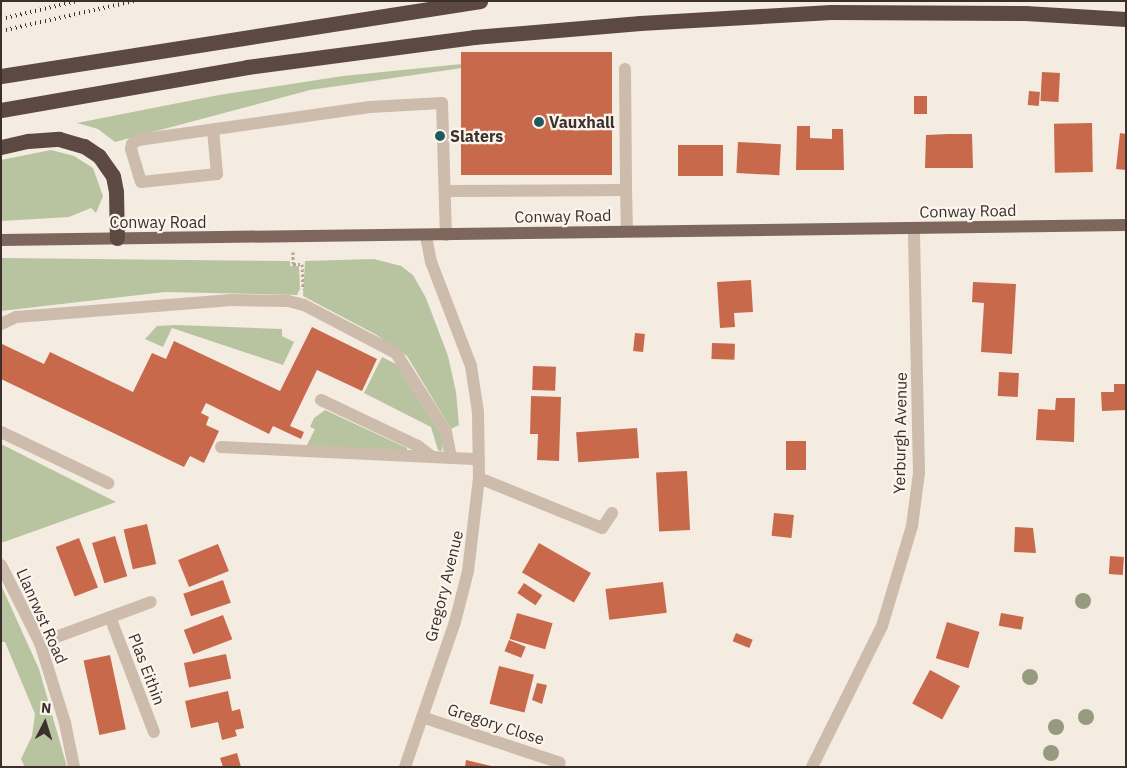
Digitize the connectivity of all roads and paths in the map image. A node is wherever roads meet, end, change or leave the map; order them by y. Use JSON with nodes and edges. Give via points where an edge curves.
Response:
{"nodes":[{"id":1,"x":480,"y":1,"type":"edge"},
{"id":2,"x":1126,"y":18,"type":"edge"},
{"id":3,"x":625,"y":69,"type":"dead end"},
{"id":4,"x":1,"y":76,"type":"edge"},
{"id":5,"x":1,"y":110,"type":"edge"},
{"id":6,"x":214,"y":130,"type":"junction"},
{"id":7,"x":1,"y":147,"type":"edge"},
{"id":8,"x":626,"y":190,"type":"junction"},
{"id":9,"x":446,"y":191,"type":"junction"},
{"id":10,"x":1126,"y":225,"type":"edge"},
{"id":11,"x":914,"y":228,"type":"junction"},
{"id":12,"x":627,"y":231,"type":"junction"},
{"id":13,"x":426,"y":236,"type":"junction"},
{"id":14,"x":446,"y":236,"type":"junction"},
{"id":15,"x":116,"y":238,"type":"junction"},
{"id":16,"x":1,"y":240,"type":"edge"},
{"id":17,"x":293,"y":264,"type":"dead end"},
{"id":18,"x":303,"y":291,"type":"dead end"},
{"id":19,"x":1,"y":324,"type":"edge"},
{"id":20,"x":321,"y":400,"type":"dead end"},
{"id":21,"x":1,"y":432,"type":"edge"},
{"id":22,"x":221,"y":447,"type":"dead end"},
{"id":23,"x":431,"y":456,"type":"junction"},
{"id":24,"x":450,"y":458,"type":"junction"},
{"id":25,"x":479,"y":459,"type":"junction"},
{"id":26,"x":479,"y":478,"type":"junction"},
{"id":27,"x":108,"y":483,"type":"dead end"},
{"id":28,"x":612,"y":513,"type":"dead end"},
{"id":29,"x":1,"y":565,"type":"edge"},
{"id":30,"x":151,"y":602,"type":"dead end"},
{"id":31,"x":110,"y":617,"type":"junction"},
{"id":32,"x":40,"y":644,"type":"junction"},
{"id":33,"x":422,"y":717,"type":"junction"},
{"id":34,"x":154,"y":732,"type":"dead end"},
{"id":35,"x":560,"y":763,"type":"dead end"},
{"id":36,"x":74,"y":767,"type":"edge"},
{"id":37,"x":405,"y":767,"type":"edge"},
{"id":38,"x":812,"y":767,"type":"edge"}],
"edges":[{"from":1,"to":4,"type":"highway"},
{"from":2,"to":5,"type":"highway","via":[[1025,13],[831,12],[640,23],[474,37],[247,67]]},
{"from":3,"to":8,"type":"street"},
{"from":6,"to":6,"type":"street","via":[[217,174],[141,182],[132,144],[138,140]]},
{"from":6,"to":9,"type":"street","via":[[370,107],[442,103]]},
{"from":7,"to":15,"type":"highway","via":[[59,139],[84,146],[99,156],[112,176],[116,192]]},
{"from":8,"to":9,"type":"street"},
{"from":8,"to":12,"type":"street"},
{"from":9,"to":14,"type":"street"},
{"from":10,"to":11,"type":"main road","name":"Conway Road"},
{"from":11,"to":12,"type":"main road","name":"Conway Road"},
{"from":11,"to":38,"type":"street","name":"Yerburgh Avenue","via":[[919,473],[912,526],[882,626]]},
{"from":12,"to":14,"type":"main road","name":"Conway Road"},
{"from":13,"to":14,"type":"main road","name":"Conway Road"},
{"from":13,"to":15,"type":"main road","name":"Conway Road"},
{"from":13,"to":25,"type":"street","name":"Gregory Avenue","via":[[431,262],[471,366],[478,412]]},
{"from":15,"to":16,"type":"main road","name":"Conway Road"},
{"from":17,"to":18,"type":"path","via":[[302,264]]},
{"from":19,"to":24,"type":"street","via":[[24,316],[231,300],[288,301],[304,305],[396,353],[446,432]]},
{"from":20,"to":23,"type":"street","via":[[418,446]]},
{"from":21,"to":27,"type":"street"},
{"from":22,"to":23,"type":"street"},
{"from":23,"to":24,"type":"street"},
{"from":24,"to":25,"type":"street"},
{"from":25,"to":26,"type":"street","name":"Gregory Avenue"},
{"from":26,"to":28,"type":"street","via":[[602,528]]},
{"from":26,"to":33,"type":"street","name":"Gregory Avenue","via":[[468,571]]},
{"from":29,"to":32,"type":"street","name":"Llanrwst Road"},
{"from":30,"to":31,"type":"street","name":"Plas Eithin"},
{"from":31,"to":32,"type":"street","name":"Plas Eithin"},
{"from":31,"to":34,"type":"street","name":"Plas Eithin"},
{"from":32,"to":36,"type":"street","name":"Llanrwst Road","via":[[66,723]]},
{"from":33,"to":35,"type":"street","name":"Gregory Close"},
{"from":33,"to":37,"type":"street","name":"Gregory Avenue"}]}
